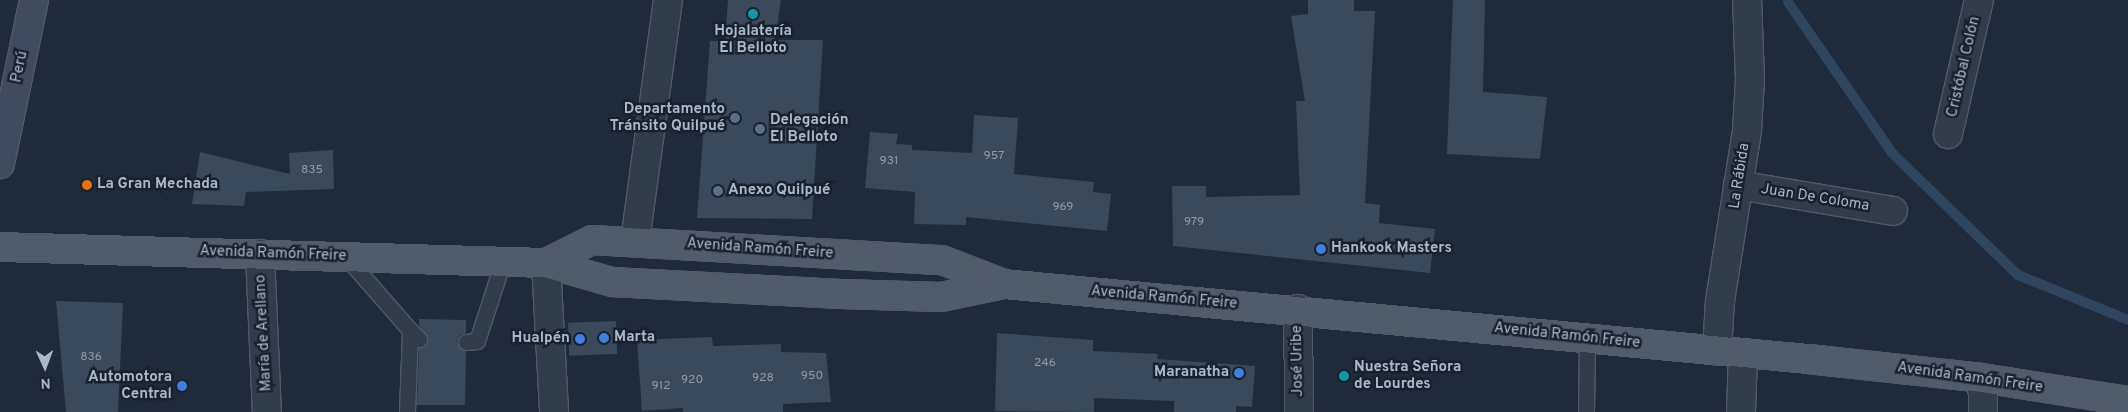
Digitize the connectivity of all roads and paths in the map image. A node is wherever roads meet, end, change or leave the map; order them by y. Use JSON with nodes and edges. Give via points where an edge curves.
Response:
{"nodes":[{"id":1,"x":34,"y":0,"type":"edge"},
{"id":2,"x":668,"y":0,"type":"edge"},
{"id":3,"x":1747,"y":0,"type":"edge"},
{"id":4,"x":1980,"y":0,"type":"edge"},
{"id":5,"x":1948,"y":134,"type":"dead end"},
{"id":6,"x":0,"y":164,"type":"edge"},
{"id":7,"x":1738,"y":185,"type":"junction"},
{"id":8,"x":1893,"y":211,"type":"dead end"},
{"id":9,"x":635,"y":241,"type":"junction"},
{"id":10,"x":0,"y":247,"type":"edge"},
{"id":11,"x":260,"y":254,"type":"junction"},
{"id":12,"x":344,"y":256,"type":"junction"},
{"id":13,"x":503,"y":261,"type":"junction"},
{"id":14,"x":546,"y":263,"type":"junction"},
{"id":15,"x":583,"y":274,"type":"junction"},
{"id":16,"x":1004,"y":284,"type":"junction"},
{"id":17,"x":1298,"y":309,"type":"junction"},
{"id":18,"x":1587,"y":339,"type":"junction"},
{"id":19,"x":471,"y":341,"type":"dead end"},
{"id":20,"x":1730,"y":353,"type":"junction"},
{"id":21,"x":1982,"y":378,"type":"junction"},
{"id":22,"x":2128,"y":402,"type":"edge"},
{"id":23,"x":268,"y":412,"type":"edge"},
{"id":24,"x":408,"y":412,"type":"edge"},
{"id":25,"x":554,"y":412,"type":"edge"},
{"id":26,"x":1299,"y":412,"type":"edge"},
{"id":27,"x":1586,"y":412,"type":"edge"},
{"id":28,"x":1741,"y":412,"type":"edge"},
{"id":29,"x":1983,"y":412,"type":"edge"}],
"edges":[{"from":1,"to":6,"type":"main road","name":"Perú"},
{"from":2,"to":9,"type":"street"},
{"from":3,"to":7,"type":"street","name":"La Rábida","via":[[1750,80],[1747,130]]},
{"from":4,"to":5,"type":"street","name":"Cristóbal Colón"},
{"from":7,"to":8,"type":"street","name":"Juan De Coloma"},
{"from":7,"to":20,"type":"street","name":"La Rábida","via":[[1720,301]]},
{"from":9,"to":14,"type":"main road","name":"Avenida Ramón Freire","via":[[592,240]]},
{"from":9,"to":15,"type":"main road","via":[[624,256]]},
{"from":9,"to":16,"type":"main road","name":"Avenida Ramón Freire","via":[[942,260]]},
{"from":10,"to":11,"type":"main road","name":"Avenida Ramón Freire"},
{"from":11,"to":12,"type":"main road","name":"Avenida Ramón Freire"},
{"from":11,"to":23,"type":"street","name":"María de Arellano"},
{"from":12,"to":13,"type":"main road","name":"Avenida Ramón Freire"},
{"from":12,"to":24,"type":"lane","via":[[414,335]]},
{"from":13,"to":14,"type":"main road","name":"Avenida Ramón Freire"},
{"from":13,"to":19,"type":"lane"},
{"from":14,"to":15,"type":"main road","name":"Avenida Ramón Freire"},
{"from":14,"to":25,"type":"street"},
{"from":15,"to":16,"type":"main road","name":"Avenida Ramón Freire","via":[[621,282],[941,298]]},
{"from":16,"to":17,"type":"main road","name":"Avenida Ramón Freire"},
{"from":17,"to":18,"type":"main road","name":"Avenida Ramón Freire"},
{"from":17,"to":26,"type":"street","name":"José Uribe"},
{"from":18,"to":20,"type":"main road","name":"Avenida Ramón Freire"},
{"from":18,"to":27,"type":"lane"},
{"from":20,"to":21,"type":"main road","name":"Avenida Ramón Freire"},
{"from":20,"to":28,"type":"street","name":"La Rábida"},
{"from":21,"to":22,"type":"main road","name":"Avenida Ramón Freire"},
{"from":21,"to":29,"type":"street"}]}
